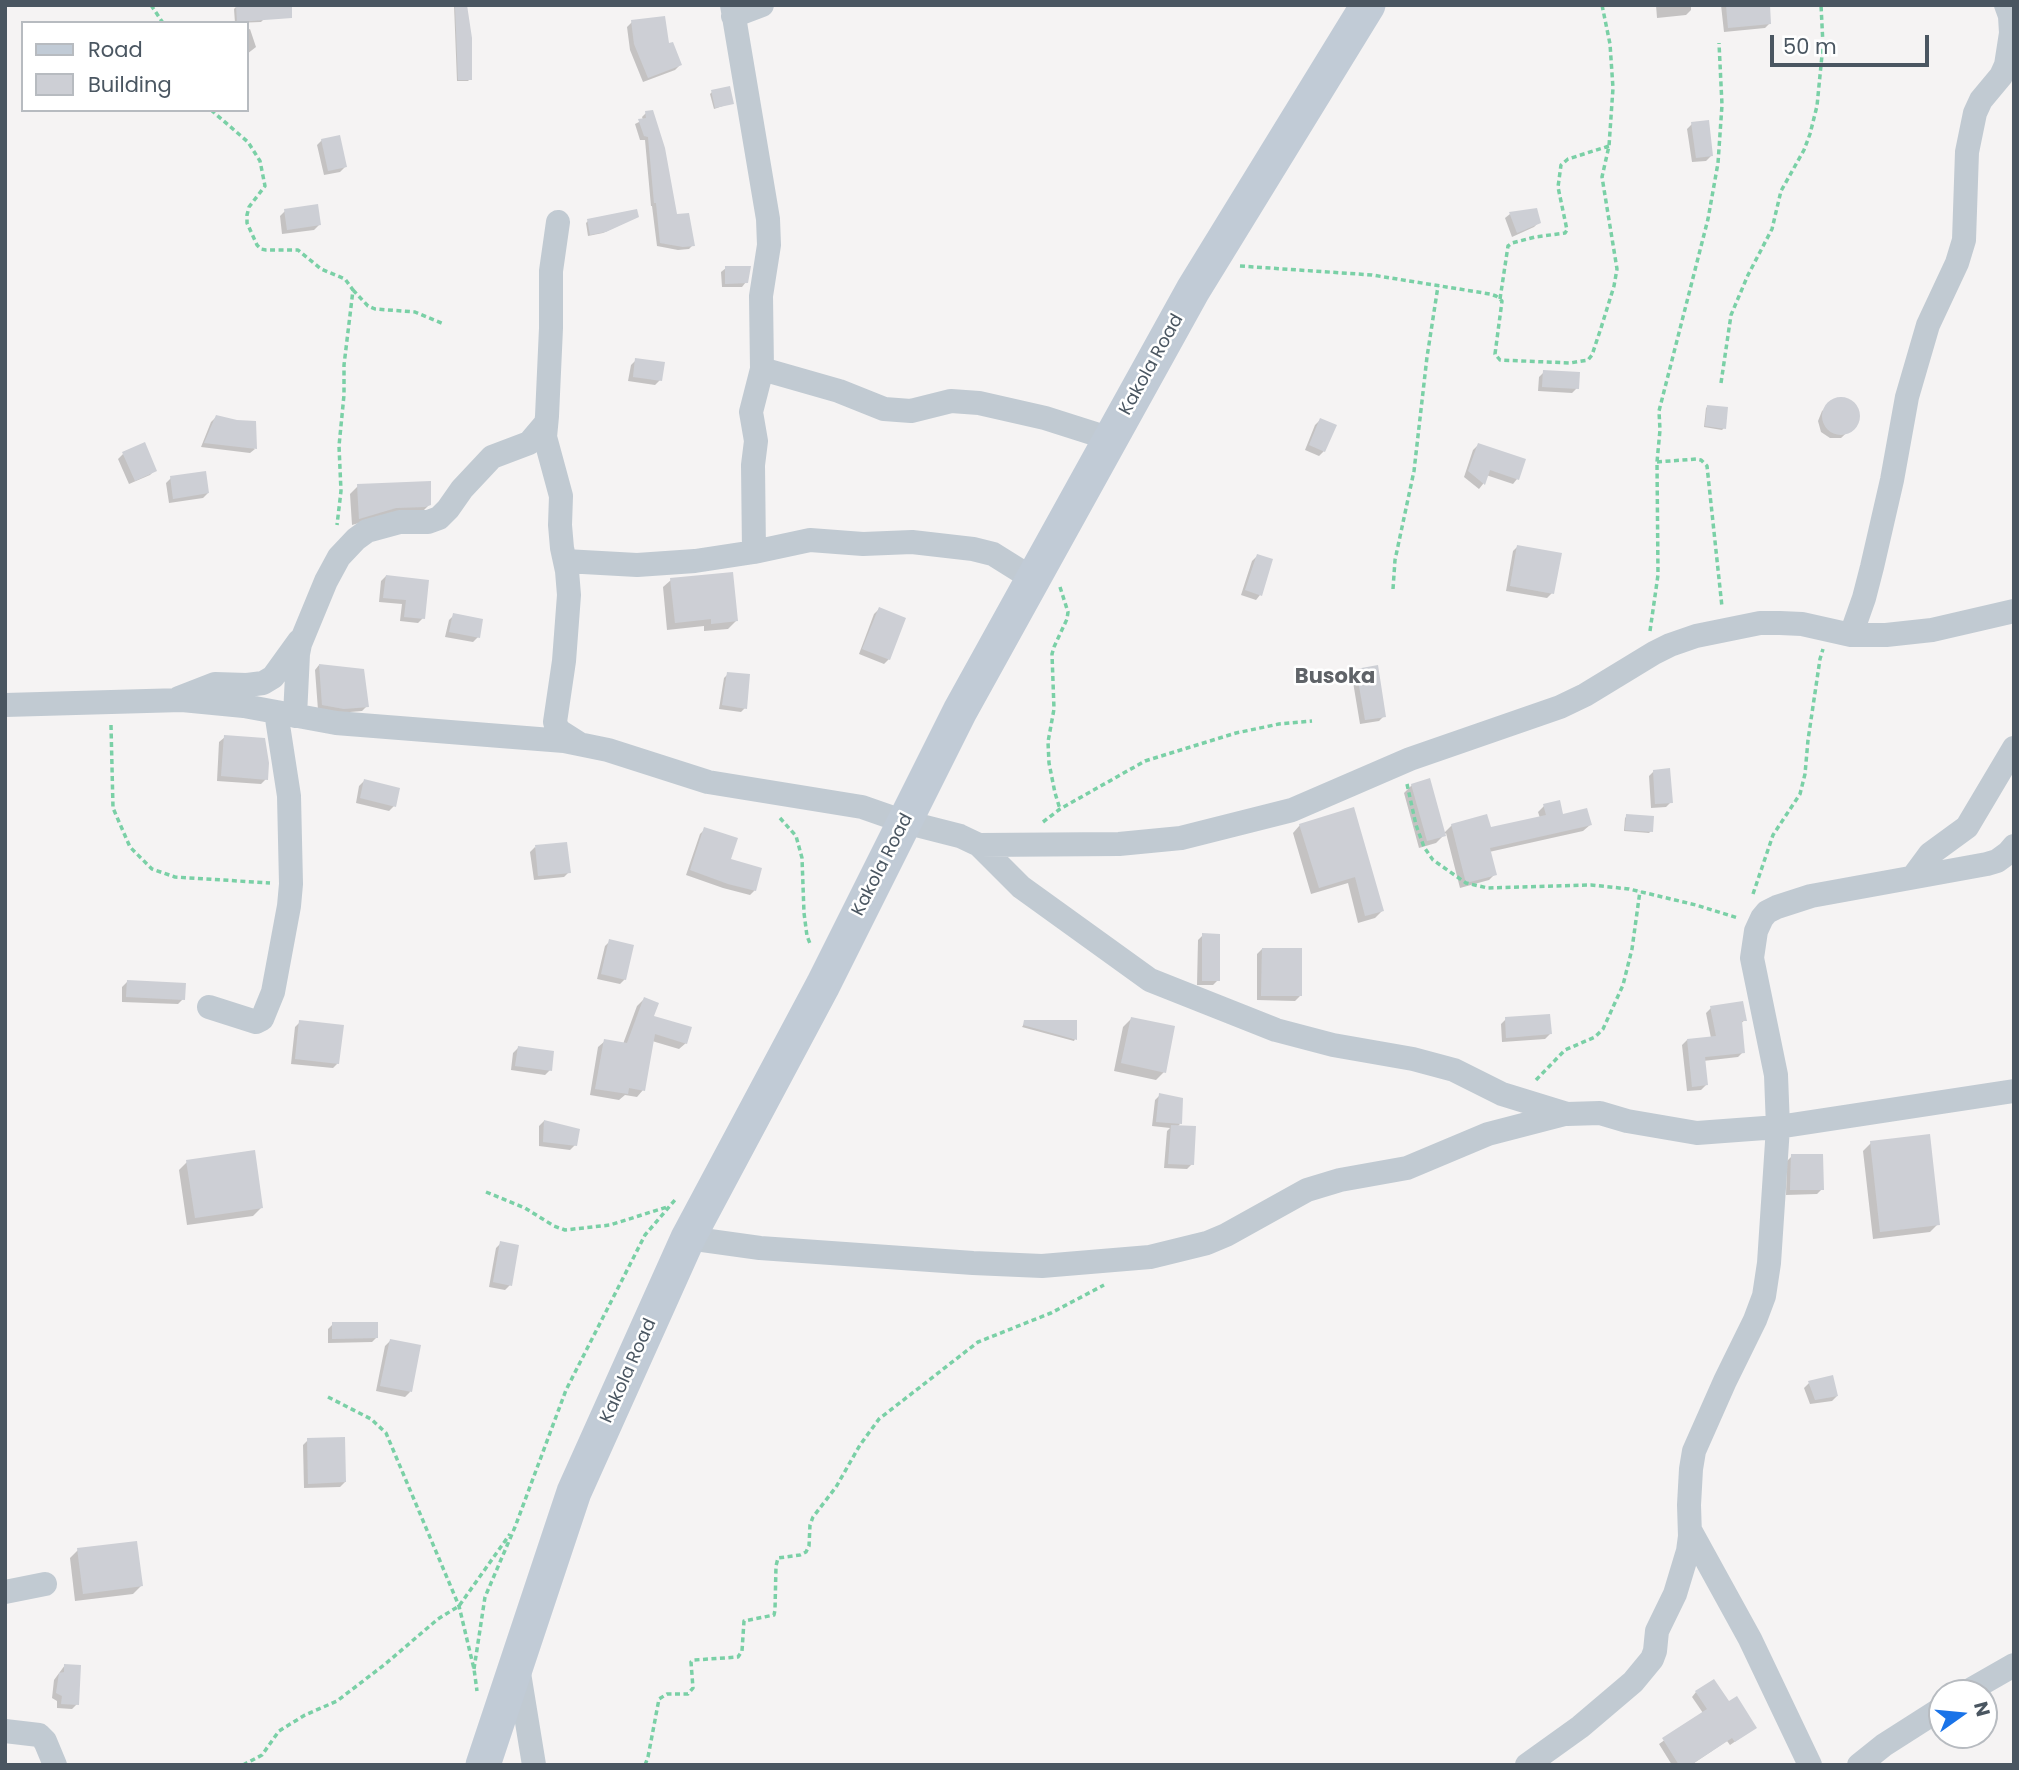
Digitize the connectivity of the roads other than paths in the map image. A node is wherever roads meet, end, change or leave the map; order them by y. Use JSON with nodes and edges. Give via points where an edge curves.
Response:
{"nodes":[{"id":1,"x":762,"y":5,"type":"edge"},
{"id":2,"x":1368,"y":5,"type":"edge"},
{"id":3,"x":2006,"y":5,"type":"edge"},
{"id":4,"x":733,"y":10,"type":"edge"},
{"id":5,"x":558,"y":222,"type":"dead end"},
{"id":6,"x":762,"y":369,"type":"junction"},
{"id":7,"x":546,"y":423,"type":"junction"},
{"id":8,"x":1111,"y":439,"type":"junction"},
{"id":9,"x":754,"y":552,"type":"junction"},
{"id":10,"x":565,"y":561,"type":"junction"},
{"id":11,"x":1041,"y":565,"type":"junction"},
{"id":12,"x":2014,"y":611,"type":"edge"},
{"id":13,"x":305,"y":632,"type":"junction"},
{"id":14,"x":1840,"y":632,"type":"junction"},
{"id":15,"x":172,"y":701,"type":"junction"},
{"id":16,"x":5,"y":705,"type":"edge"},
{"id":17,"x":285,"y":714,"type":"junction"},
{"id":18,"x":581,"y":744,"type":"junction"},
{"id":19,"x":2014,"y":748,"type":"edge"},
{"id":20,"x":905,"y":822,"type":"junction"},
{"id":21,"x":979,"y":845,"type":"junction"},
{"id":22,"x":2014,"y":846,"type":"edge"},
{"id":23,"x":1913,"y":877,"type":"junction"},
{"id":24,"x":209,"y":1007,"type":"dead end"},
{"id":25,"x":2014,"y":1091,"type":"edge"},
{"id":26,"x":1567,"y":1114,"type":"junction"},
{"id":27,"x":1778,"y":1127,"type":"junction"},
{"id":28,"x":688,"y":1238,"type":"junction"},
{"id":29,"x":1690,"y":1530,"type":"junction"},
{"id":30,"x":45,"y":1584,"type":"dead end"},
{"id":31,"x":5,"y":1592,"type":"edge"},
{"id":32,"x":517,"y":1662,"type":"junction"},
{"id":33,"x":2014,"y":1665,"type":"edge"},
{"id":34,"x":1990,"y":1679,"type":"edge"},
{"id":35,"x":1928,"y":1717,"type":"edge"},
{"id":36,"x":5,"y":1731,"type":"edge"},
{"id":37,"x":55,"y":1765,"type":"edge"},
{"id":38,"x":483,"y":1765,"type":"edge"},
{"id":39,"x":534,"y":1765,"type":"edge"},
{"id":40,"x":1527,"y":1765,"type":"edge"},
{"id":41,"x":1810,"y":1765,"type":"edge"},
{"id":42,"x":1859,"y":1765,"type":"edge"}],
"edges":[{"from":1,"to":4,"type":"street"},
{"from":2,"to":8,"type":"main road","name":"Kakola Road","via":[[1204,272]]},
{"from":3,"to":14,"type":"street","via":[[2011,25],[2006,65],[1975,113],[1967,152],[1964,240],[1928,325],[1907,397],[1864,598]]},
{"from":4,"to":6,"type":"street","via":[[768,219],[761,296]]},
{"from":5,"to":7,"type":"street","via":[[551,271]]},
{"from":6,"to":8,"type":"street","via":[[884,409],[911,411],[951,401],[979,403]]},
{"from":6,"to":9,"type":"street","via":[[751,412],[756,441]]},
{"from":7,"to":10,"type":"street","via":[[548,453],[561,496]]},
{"from":7,"to":13,"type":"street","via":[[529,443],[492,457],[439,518],[400,522],[356,539],[339,557]]},
{"from":8,"to":11,"type":"main road","name":"Kakola Road"},
{"from":9,"to":10,"type":"street","via":[[637,565]]},
{"from":9,"to":11,"type":"street","via":[[824,539],[863,544],[912,542]]},
{"from":10,"to":18,"type":"street","via":[[569,595],[555,722],[558,730]]},
{"from":11,"to":20,"type":"main road","name":"Kakola Road"},
{"from":12,"to":14,"type":"street","via":[[1912,633]]},
{"from":13,"to":15,"type":"street","via":[[274,677],[263,683],[215,684]]},
{"from":13,"to":17,"type":"street"},
{"from":14,"to":21,"type":"street","via":[[1780,623],[1696,636],[1647,657],[1560,707],[1402,762],[1292,810],[1181,838],[1119,844]]},
{"from":15,"to":16,"type":"street"},
{"from":15,"to":17,"type":"street"},
{"from":17,"to":18,"type":"street","via":[[336,723]]},
{"from":17,"to":24,"type":"street","via":[[290,884],[273,992],[262,1019],[253,1023]]},
{"from":18,"to":20,"type":"street","via":[[708,782],[862,807]]},
{"from":19,"to":23,"type":"street","via":[[1967,827],[1930,854]]},
{"from":20,"to":21,"type":"street"},
{"from":20,"to":28,"type":"main road","name":"Kakola Road"},
{"from":21,"to":26,"type":"street","via":[[1021,887],[1150,980],[1276,1030],[1454,1070],[1502,1094]]},
{"from":22,"to":23,"type":"street","via":[[1997,861]]},
{"from":23,"to":27,"type":"street","via":[[1777,907],[1767,912],[1756,931],[1752,958],[1776,1075]]},
{"from":25,"to":27,"type":"street"},
{"from":26,"to":27,"type":"street","via":[[1600,1114],[1697,1133]]},
{"from":26,"to":28,"type":"street","via":[[1488,1134],[1407,1168],[1307,1190],[1226,1235],[1150,1257],[1042,1266],[760,1248]]},
{"from":27,"to":29,"type":"street","via":[[1764,1296],[1694,1451]]},
{"from":28,"to":32,"type":"main road","name":"Kakola Road","via":[[574,1492]]},
{"from":29,"to":40,"type":"street","via":[[1680,1579],[1660,1622],[1652,1659],[1633,1682],[1580,1727]]},
{"from":29,"to":41,"type":"street","via":[[1750,1639]]},
{"from":30,"to":31,"type":"street"},
{"from":32,"to":38,"type":"main road","name":"Kakola Road"},
{"from":32,"to":39,"type":"street"},
{"from":33,"to":34,"type":"street"},
{"from":35,"to":42,"type":"street"},
{"from":36,"to":37,"type":"street","via":[[39,1735]]}]}
